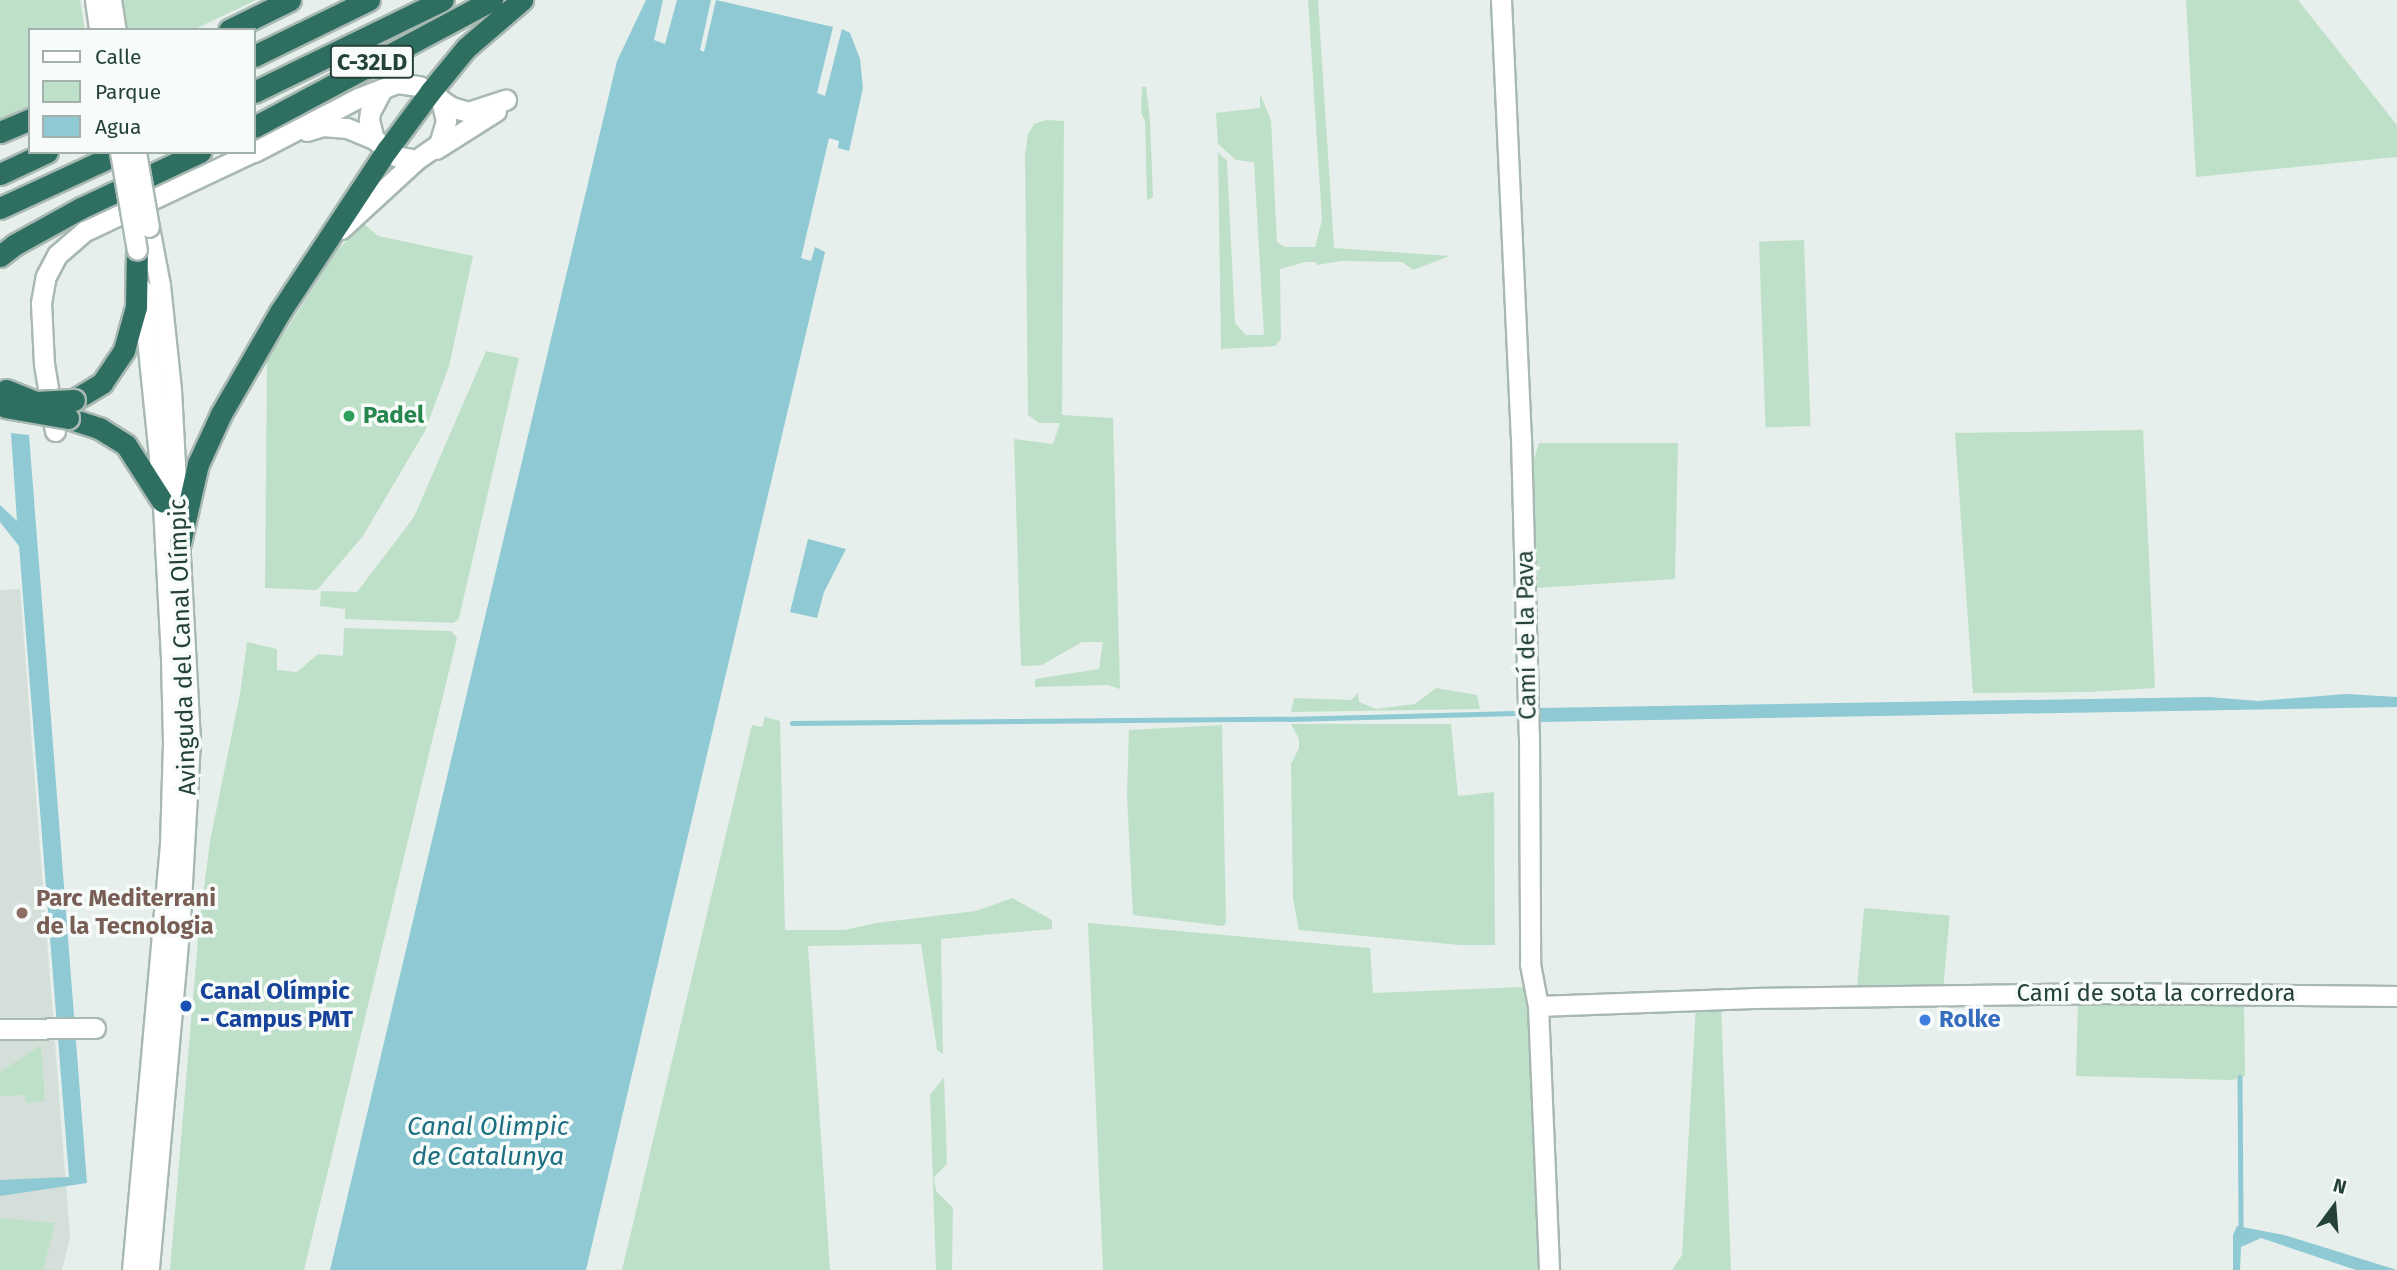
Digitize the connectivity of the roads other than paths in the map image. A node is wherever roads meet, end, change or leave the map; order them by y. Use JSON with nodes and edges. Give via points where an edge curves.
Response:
{"nodes":[{"id":1,"x":94,"y":0,"type":"edge"},
{"id":2,"x":111,"y":0,"type":"edge"},
{"id":3,"x":290,"y":0,"type":"edge"},
{"id":4,"x":369,"y":0,"type":"edge"},
{"id":5,"x":443,"y":0,"type":"edge"},
{"id":6,"x":492,"y":0,"type":"edge"},
{"id":7,"x":522,"y":0,"type":"edge"},
{"id":8,"x":1501,"y":0,"type":"edge"},
{"id":9,"x":99,"y":28,"type":"edge"},
{"id":10,"x":116,"y":28,"type":"edge"},
{"id":11,"x":233,"y":28,"type":"edge"},
{"id":12,"x":256,"y":55,"type":"edge"},
{"id":13,"x":382,"y":89,"type":"junction"},
{"id":14,"x":256,"y":91,"type":"edge"},
{"id":15,"x":435,"y":96,"type":"junction"},
{"id":16,"x":28,"y":121,"type":"edge"},
{"id":17,"x":256,"y":126,"type":"edge"},
{"id":18,"x":0,"y":132,"type":"edge"},
{"id":19,"x":285,"y":137,"type":"junction"},
{"id":20,"x":381,"y":145,"type":"junction"},
{"id":21,"x":256,"y":151,"type":"edge"},
{"id":22,"x":43,"y":154,"type":"edge"},
{"id":23,"x":116,"y":154,"type":"edge"},
{"id":24,"x":120,"y":154,"type":"edge"},
{"id":25,"x":136,"y":154,"type":"edge"},
{"id":26,"x":196,"y":154,"type":"edge"},
{"id":27,"x":249,"y":154,"type":"edge"},
{"id":28,"x":424,"y":155,"type":"junction"},
{"id":29,"x":0,"y":174,"type":"edge"},
{"id":30,"x":0,"y":208,"type":"edge"},
{"id":31,"x":82,"y":208,"type":"junction"},
{"id":32,"x":0,"y":240,"type":"edge"},
{"id":33,"x":324,"y":247,"type":"junction"},
{"id":34,"x":137,"y":250,"type":"junction"},
{"id":35,"x":0,"y":256,"type":"edge"},
{"id":36,"x":3,"y":397,"type":"edge"},
{"id":37,"x":66,"y":416,"type":"junction"},
{"id":38,"x":162,"y":501,"type":"junction"},
{"id":39,"x":180,"y":543,"type":"junction"},
{"id":40,"x":2397,"y":996,"type":"edge"},
{"id":41,"x":1538,"y":1006,"type":"junction"},
{"id":42,"x":90,"y":1028,"type":"dead end"},
{"id":43,"x":0,"y":1029,"type":"edge"},
{"id":44,"x":132,"y":1270,"type":"edge"},
{"id":45,"x":149,"y":1270,"type":"edge"},
{"id":46,"x":1549,"y":1270,"type":"edge"}],
"edges":[{"from":1,"to":9,"type":"street"},
{"from":2,"to":10,"type":"street"},
{"from":3,"to":11,"type":"highway"},
{"from":4,"to":12,"type":"highway"},
{"from":5,"to":14,"type":"highway"},
{"from":6,"to":17,"type":"highway","number":"C-32LD"},
{"from":7,"to":15,"type":"highway","via":[[466,48]]},
{"from":8,"to":41,"type":"street","name":"Camí de la Pava","via":[[1529,700],[1530,964]]},
{"from":13,"to":15,"type":"street","via":[[407,83]]},
{"from":13,"to":19,"type":"street"},
{"from":13,"to":20,"type":"street","via":[[369,120]]},
{"from":15,"to":20,"type":"highway"},
{"from":15,"to":28,"type":"street","via":[[445,128]]},
{"from":15,"to":28,"type":"street","via":[[468,112],[506,100],[494,113]]},
{"from":16,"to":18,"type":"highway"},
{"from":19,"to":20,"type":"street","via":[[334,126]]},
{"from":19,"to":21,"type":"street"},
{"from":20,"to":28,"type":"street"},
{"from":20,"to":33,"type":"highway"},
{"from":22,"to":29,"type":"highway"},
{"from":23,"to":30,"type":"highway"},
{"from":24,"to":34,"type":"street","name":"Avinguda del Canal Olímpic","bridge":true},
{"from":25,"to":39,"type":"street","name":"Avinguda del Canal Olímpic","bridge":true,"via":[[160,285]]},
{"from":26,"to":31,"type":"highway"},
{"from":27,"to":37,"type":"street","via":[[98,224],[75,237],[57,256],[46,276],[41,303],[44,364]]},
{"from":28,"to":33,"type":"street"},
{"from":31,"to":32,"type":"highway"},
{"from":31,"to":35,"type":"highway"},
{"from":33,"to":39,"type":"highway","via":[[220,414],[198,464]]},
{"from":34,"to":37,"type":"highway","via":[[136,307],[124,350],[102,383]]},
{"from":34,"to":38,"type":"street","name":"Avinguda del Canal Olímpic"},
{"from":36,"to":37,"type":"highway","bridge":true,"via":[[36,402]]},
{"from":37,"to":38,"type":"highway","via":[[99,428],[126,445]]},
{"from":38,"to":44,"type":"street","name":"Avinguda del Canal Olímpic","via":[[172,658],[171,824]]},
{"from":39,"to":45,"type":"street","name":"Avinguda del Canal Olímpic","via":[[190,772]]},
{"from":40,"to":41,"type":"street","name":"Camí de sota la corredora","via":[[2099,993]]},
{"from":41,"to":46,"type":"street","name":"Camí de la Pava"},
{"from":42,"to":43,"type":"street"}]}
